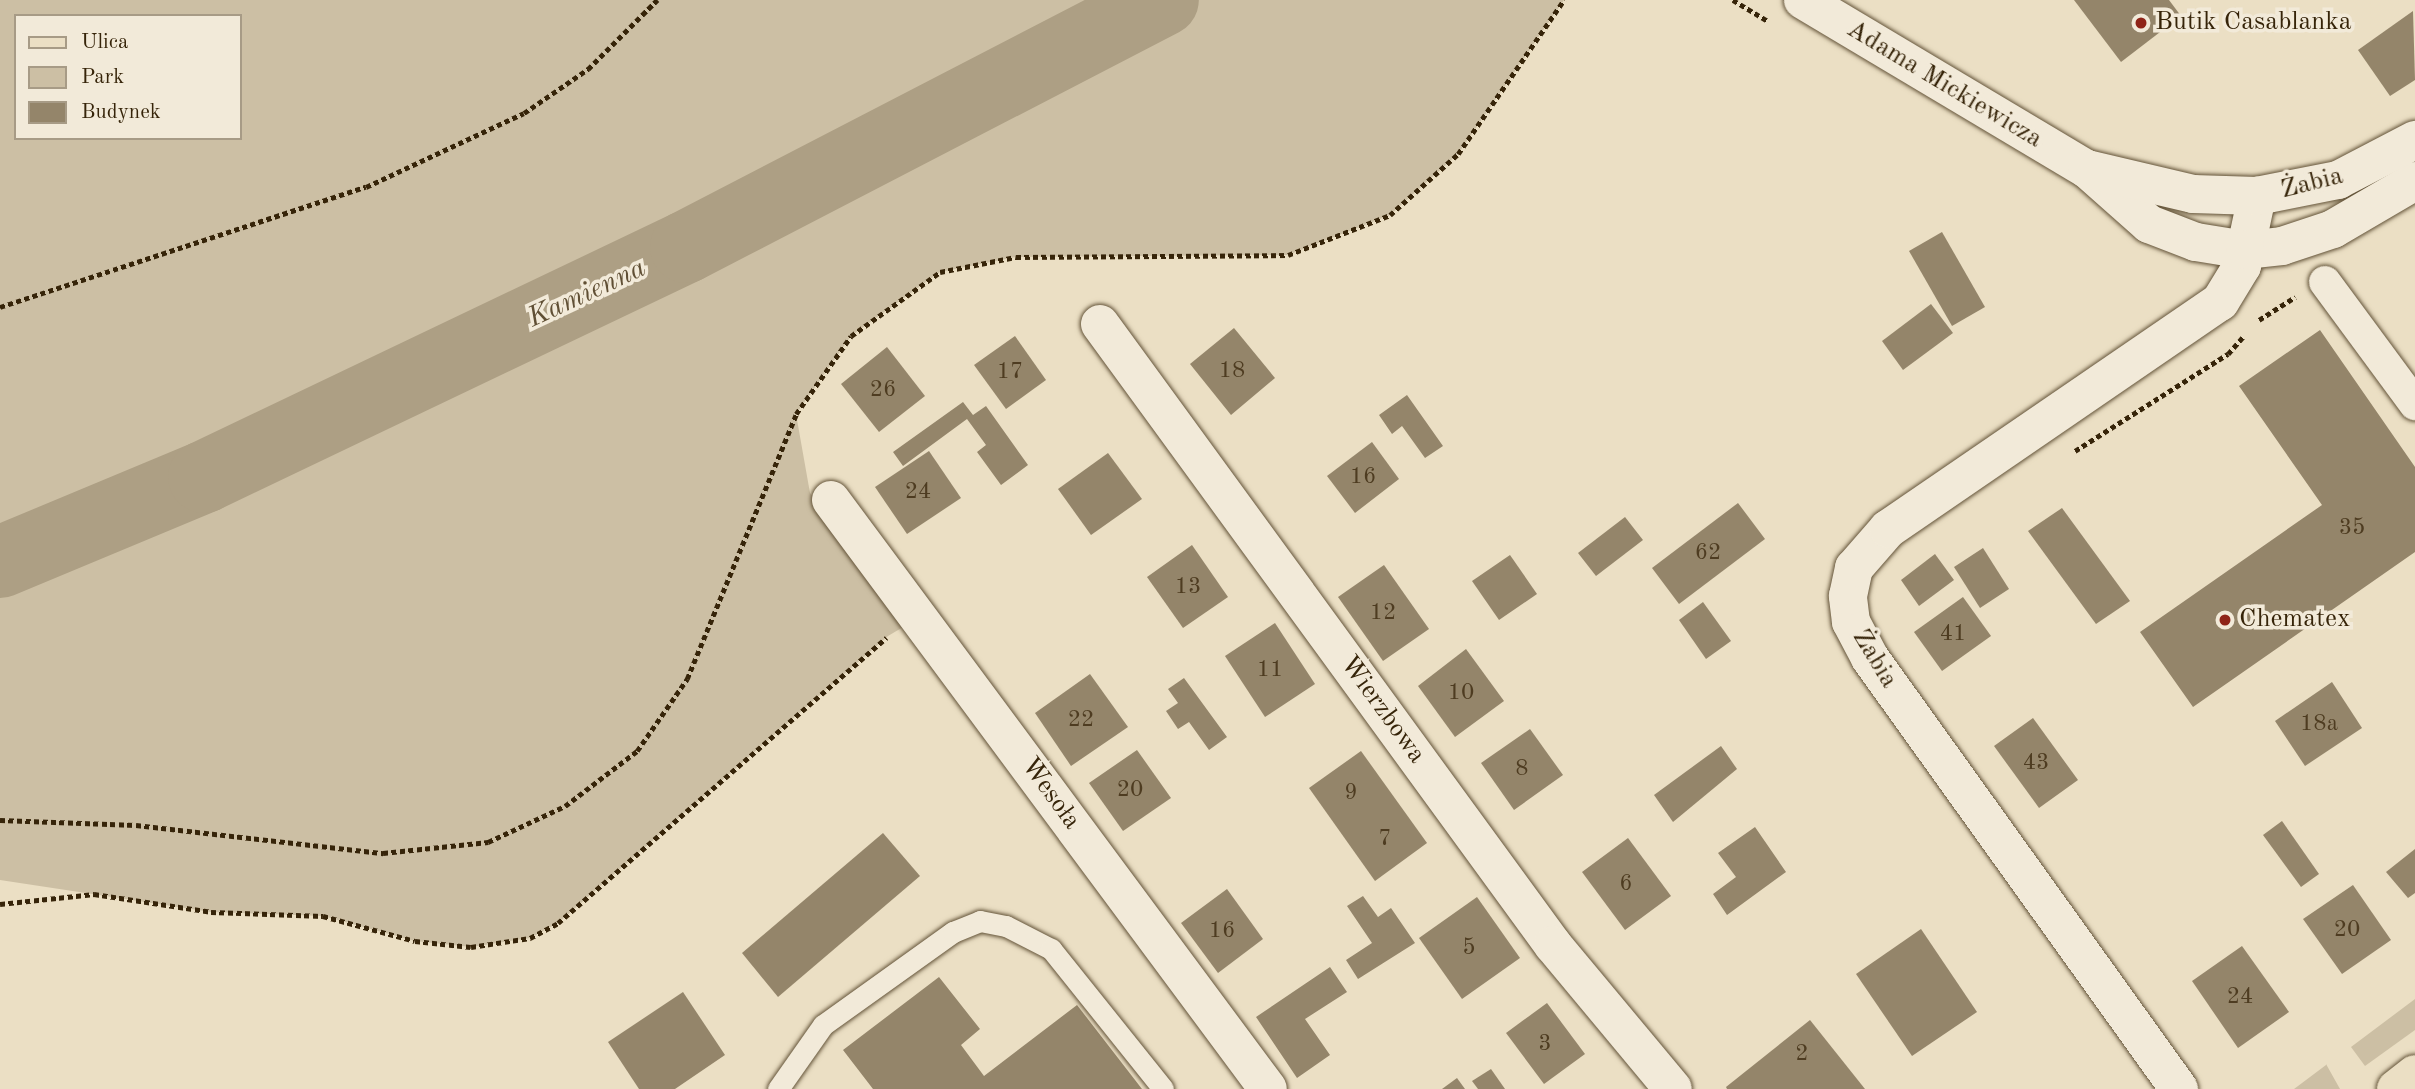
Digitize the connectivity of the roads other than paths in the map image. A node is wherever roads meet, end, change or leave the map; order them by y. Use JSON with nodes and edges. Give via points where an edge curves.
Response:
{"nodes":[{"id":1,"x":1803,"y":0,"type":"edge"},
{"id":2,"x":2415,"y":140,"type":"edge"},
{"id":3,"x":2087,"y":169,"type":"junction"},
{"id":4,"x":2415,"y":181,"type":"edge"},
{"id":5,"x":2257,"y":196,"type":"junction"},
{"id":6,"x":2245,"y":250,"type":"junction"},
{"id":7,"x":2325,"y":282,"type":"road end"},
{"id":8,"x":1100,"y":324,"type":"dead end"},
{"id":9,"x":2415,"y":404,"type":"edge"},
{"id":10,"x":831,"y":500,"type":"dead end"},
{"id":11,"x":2415,"y":1074,"type":"edge"},
{"id":12,"x":778,"y":1089,"type":"edge"},
{"id":13,"x":1163,"y":1089,"type":"edge"},
{"id":14,"x":1268,"y":1089,"type":"edge"},
{"id":15,"x":1673,"y":1089,"type":"edge"},
{"id":16,"x":2179,"y":1089,"type":"edge"},
{"id":17,"x":2396,"y":1089,"type":"edge"}],
"edges":[{"from":1,"to":3,"type":"street","name":"Adama Mickiewicza"},
{"from":2,"to":5,"type":"street","name":"Żabia","via":[[2338,180]]},
{"from":3,"to":5,"type":"street","name":"Adama Mickiewicza","via":[[2193,194]]},
{"from":3,"to":6,"type":"street","name":"Adama Mickiewicza","via":[[2149,224]]},
{"from":4,"to":6,"type":"street","name":"Żabia","via":[[2333,229],[2282,246]]},
{"from":5,"to":6,"type":"street","name":"Żabia"},
{"from":6,"to":16,"type":"street","name":"Żabia","via":[[2233,283],[2202,319],[1888,529],[1854,568],[1848,596],[1851,622],[1870,658]]},
{"from":7,"to":9,"type":"street"},
{"from":8,"to":15,"type":"street","name":"Wierzbowa","via":[[1553,945]]},
{"from":10,"to":14,"type":"street","name":"Wesoła"},
{"from":11,"to":17,"type":"main road"},
{"from":12,"to":13,"type":"lane","via":[[823,1025],[953,932],[980,921],[1006,926],[1051,948]]}]}
